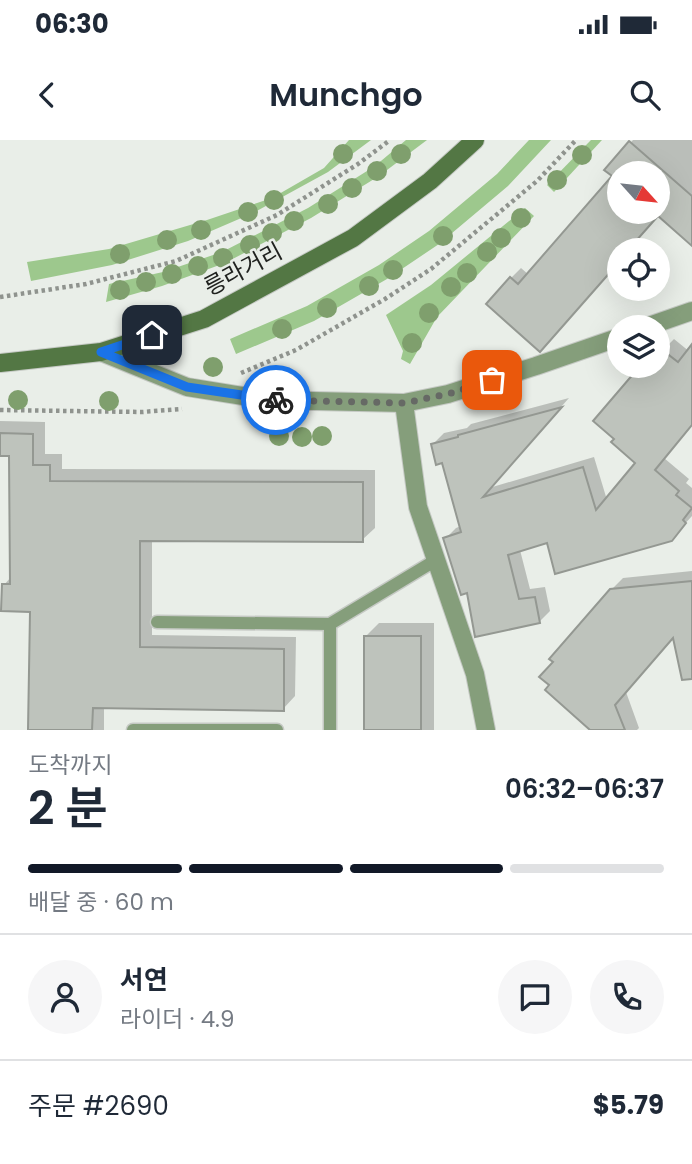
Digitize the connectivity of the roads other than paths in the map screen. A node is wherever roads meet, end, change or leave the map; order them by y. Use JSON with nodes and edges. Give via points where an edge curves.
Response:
{"nodes":[{"id":1,"x":475,"y":140,"type":"edge"},
{"id":2,"x":692,"y":311,"type":"edge"},
{"id":3,"x":670,"y":319,"type":"edge"},
{"id":4,"x":607,"y":341,"type":"edge"},
{"id":5,"x":101,"y":352,"type":"junction"},
{"id":6,"x":0,"y":363,"type":"edge"},
{"id":7,"x":404,"y":403,"type":"junction"},
{"id":8,"x":436,"y":560,"type":"junction"},
{"id":9,"x":158,"y":622,"type":"dead end"},
{"id":10,"x":330,"y":624,"type":"junction"},
{"id":11,"x":133,"y":730,"type":"edge"},
{"id":12,"x":277,"y":730,"type":"edge"},
{"id":13,"x":330,"y":730,"type":"edge"},
{"id":14,"x":486,"y":730,"type":"edge"}],
"edges":[{"from":1,"to":5,"type":"main road","name":"릉라거리","via":[[430,181],[353,238],[204,318]]},
{"from":2,"to":3,"type":"street"},
{"from":4,"to":7,"type":"street","via":[[461,390]]},
{"from":5,"to":6,"type":"main road","name":"릉라거리"},
{"from":5,"to":7,"type":"street","via":[[187,387],[221,393],[268,400]]},
{"from":7,"to":8,"type":"street","via":[[418,507]]},
{"from":8,"to":10,"type":"lane"},
{"from":8,"to":14,"type":"street","via":[[475,674]]},
{"from":9,"to":10,"type":"lane"},
{"from":10,"to":13,"type":"lane"},
{"from":11,"to":12,"type":"lane"}]}
